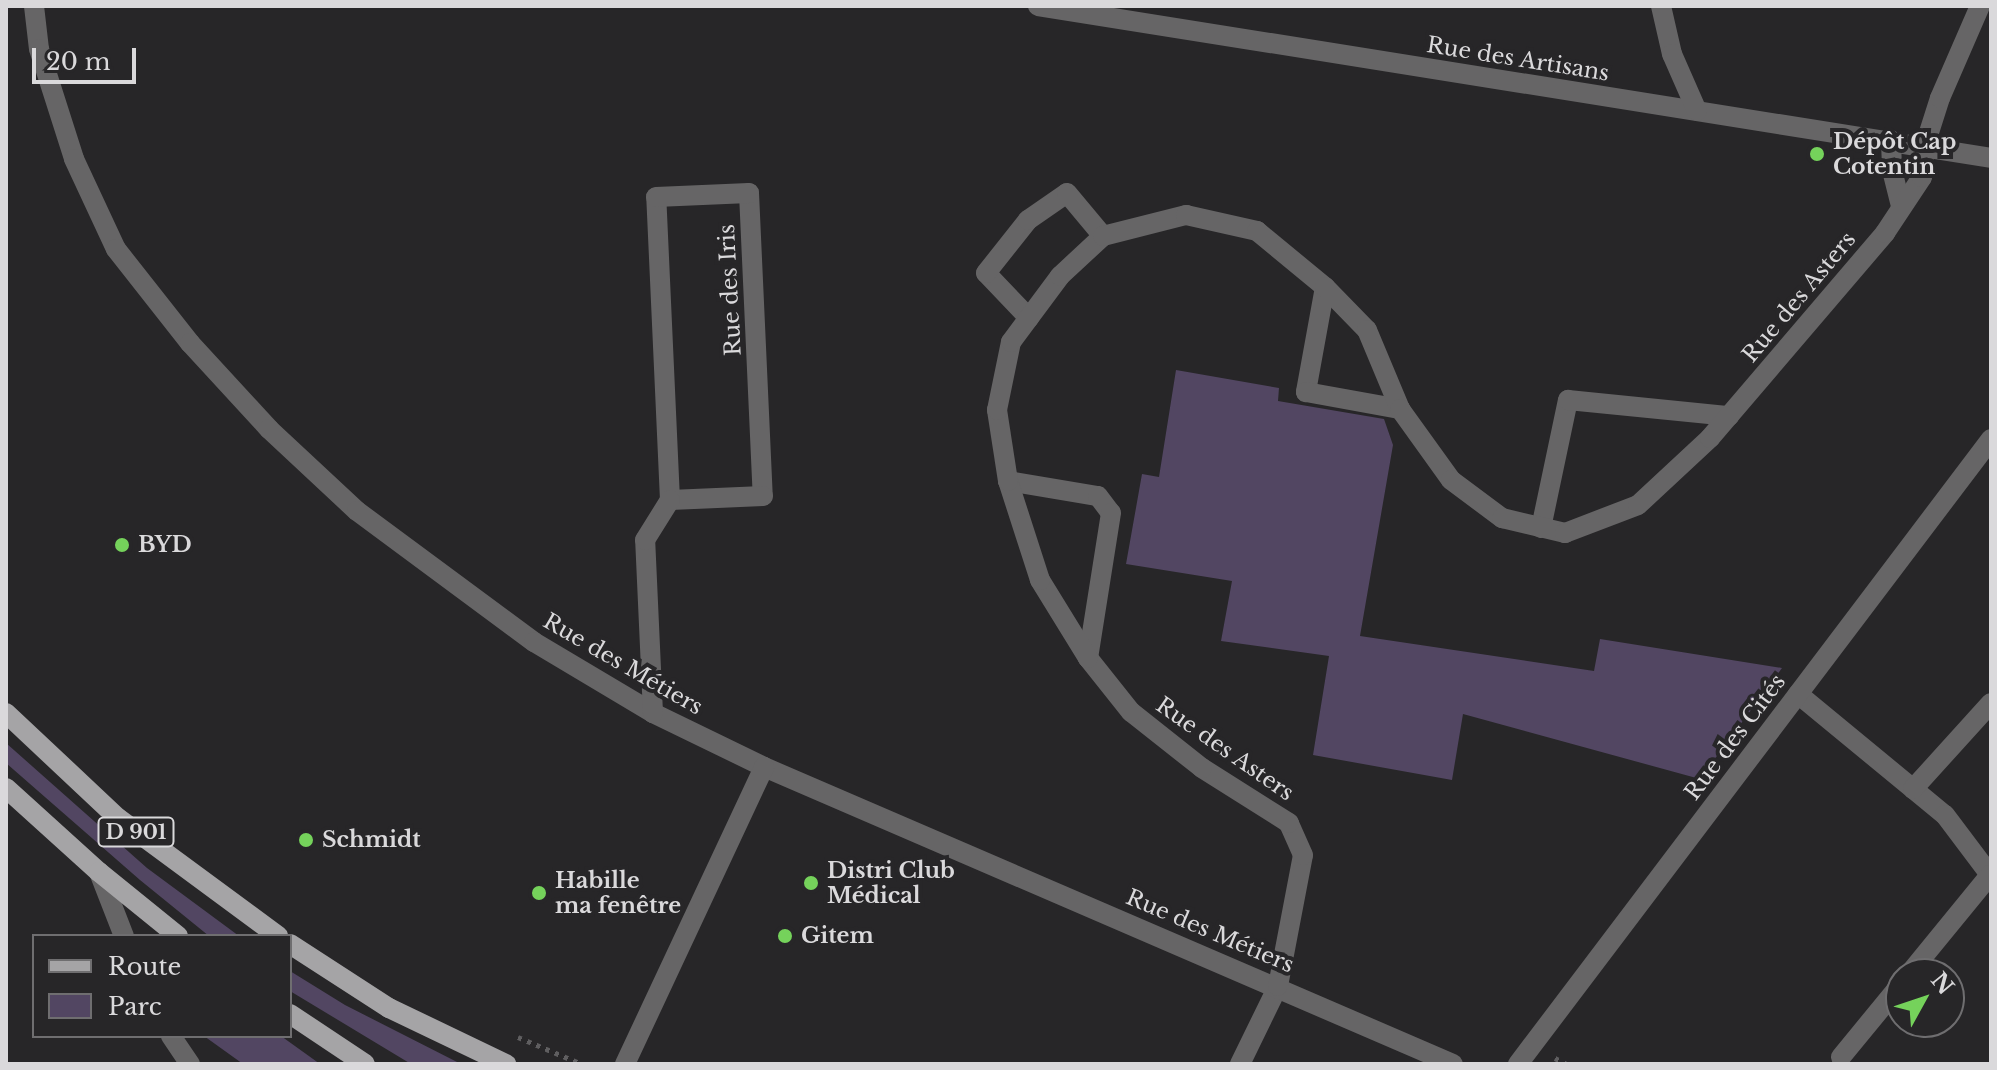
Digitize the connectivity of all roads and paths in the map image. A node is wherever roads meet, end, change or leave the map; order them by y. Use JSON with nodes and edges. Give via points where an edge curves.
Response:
{"nodes":[{"id":1,"x":34,"y":6,"type":"edge"},
{"id":2,"x":1661,"y":6,"type":"edge"},
{"id":3,"x":1980,"y":6,"type":"edge"},
{"id":4,"x":1045,"y":7,"type":"edge"},
{"id":5,"x":1697,"y":111,"type":"junction"},
{"id":6,"x":1891,"y":140,"type":"junction"},
{"id":7,"x":1925,"y":145,"type":"junction"},
{"id":8,"x":1991,"y":158,"type":"edge"},
{"id":9,"x":1901,"y":206,"type":"junction"},
{"id":10,"x":1103,"y":236,"type":"junction"},
{"id":11,"x":1325,"y":287,"type":"junction"},
{"id":12,"x":1029,"y":318,"type":"junction"},
{"id":13,"x":1400,"y":409,"type":"junction"},
{"id":14,"x":1729,"y":416,"type":"junction"},
{"id":15,"x":1991,"y":439,"type":"edge"},
{"id":16,"x":1008,"y":481,"type":"junction"},
{"id":17,"x":670,"y":500,"type":"junction"},
{"id":18,"x":1541,"y":528,"type":"junction"},
{"id":19,"x":1088,"y":658,"type":"junction"},
{"id":20,"x":1798,"y":694,"type":"junction"},
{"id":21,"x":1991,"y":703,"type":"edge"},
{"id":22,"x":6,"y":713,"type":"edge"},
{"id":23,"x":653,"y":713,"type":"junction"},
{"id":24,"x":764,"y":767,"type":"junction"},
{"id":25,"x":6,"y":788,"type":"edge"},
{"id":26,"x":1913,"y":789,"type":"junction"},
{"id":27,"x":99,"y":872,"type":"junction"},
{"id":28,"x":1991,"y":875,"type":"edge"},
{"id":29,"x":123,"y":934,"type":"edge"},
{"id":30,"x":176,"y":934,"type":"edge"},
{"id":31,"x":275,"y":934,"type":"edge"},
{"id":32,"x":292,"y":945,"type":"edge"},
{"id":33,"x":1922,"y":958,"type":"edge"},
{"id":34,"x":1278,"y":986,"type":"junction"},
{"id":35,"x":1885,"y":1003,"type":"edge"},
{"id":36,"x":292,"y":1015,"type":"edge"},
{"id":37,"x":513,"y":1034,"type":"dead end"},
{"id":38,"x":172,"y":1038,"type":"edge"},
{"id":39,"x":1841,"y":1057,"type":"dead end"},
{"id":40,"x":190,"y":1064,"type":"edge"},
{"id":41,"x":365,"y":1064,"type":"edge"},
{"id":42,"x":506,"y":1064,"type":"edge"},
{"id":43,"x":582,"y":1064,"type":"edge"},
{"id":44,"x":625,"y":1064,"type":"edge"},
{"id":45,"x":1240,"y":1064,"type":"edge"},
{"id":46,"x":1453,"y":1064,"type":"edge"},
{"id":47,"x":1518,"y":1064,"type":"edge"}],
"edges":[{"from":1,"to":23,"type":"street","name":"Rue des Métiers","via":[[39,49],[74,159],[116,249],[190,343],[269,429],[357,511],[534,642]]},
{"from":2,"to":5,"type":"street","via":[[1672,54]]},
{"from":3,"to":7,"type":"street","name":"Rue des Asters"},
{"from":4,"to":5,"type":"street","name":"Rue des Artisans"},
{"from":5,"to":6,"type":"street","name":"Rue des Artisans"},
{"from":6,"to":7,"type":"street","name":"Rue des Artisans"},
{"from":6,"to":9,"type":"street"},
{"from":7,"to":8,"type":"street","name":"Rue des Artisans"},
{"from":7,"to":9,"type":"street","name":"Rue des Asters","via":[[1922,177]]},
{"from":9,"to":14,"type":"street","name":"Rue des Asters","via":[[1885,233]]},
{"from":10,"to":11,"type":"street","name":"Rue des Asters","via":[[1186,215],[1257,231]]},
{"from":10,"to":12,"type":"street","name":"Rue des Asters","via":[[1060,276]]},
{"from":10,"to":12,"type":"street","via":[[1067,193],[1028,220],[986,273]]},
{"from":11,"to":13,"type":"street","name":"Rue des Asters","via":[[1367,330]]},
{"from":11,"to":13,"type":"street","via":[[1306,392]]},
{"from":12,"to":16,"type":"street","name":"Rue des Asters","via":[[1011,342],[997,410]]},
{"from":13,"to":18,"type":"street","name":"Rue des Asters","via":[[1451,480],[1502,518]]},
{"from":14,"to":18,"type":"street","name":"Rue des Asters","via":[[1638,505],[1565,533]]},
{"from":14,"to":18,"type":"street","via":[[1568,400]]},
{"from":15,"to":20,"type":"street","name":"Rue des Cités"},
{"from":16,"to":19,"type":"street","name":"Rue des Asters","via":[[1040,580]]},
{"from":16,"to":19,"type":"street","via":[[1098,496],[1111,513]]},
{"from":17,"to":17,"type":"street","name":"Rue des Iris","via":[[763,496],[749,193],[656,197]]},
{"from":17,"to":23,"type":"street","via":[[645,540]]},
{"from":19,"to":34,"type":"street","name":"Rue des Asters","via":[[1131,712],[1202,768],[1289,823],[1303,855]]},
{"from":20,"to":26,"type":"street"},
{"from":20,"to":47,"type":"street","name":"Rue des Cités"},
{"from":21,"to":26,"type":"street"},
{"from":22,"to":31,"type":"main road","number":"D 901","via":[[118,818]]},
{"from":23,"to":24,"type":"street","name":"Rue des Métiers"},
{"from":24,"to":34,"type":"street","name":"Rue des Métiers"},
{"from":24,"to":44,"type":"street"},
{"from":25,"to":27,"type":"main road","number":"D 901"},
{"from":26,"to":28,"type":"street","via":[[1945,815]]},
{"from":27,"to":29,"type":"street"},
{"from":27,"to":30,"type":"main road","number":"D 901"},
{"from":28,"to":33,"type":"street"},
{"from":32,"to":42,"type":"main road","via":[[389,1008]]},
{"from":34,"to":45,"type":"street","name":"Rue des Asters"},
{"from":34,"to":46,"type":"street","name":"Rue des Métiers"},
{"from":35,"to":39,"type":"street"},
{"from":36,"to":41,"type":"main road"},
{"from":37,"to":43,"type":"path"},
{"from":38,"to":40,"type":"street"}]}
